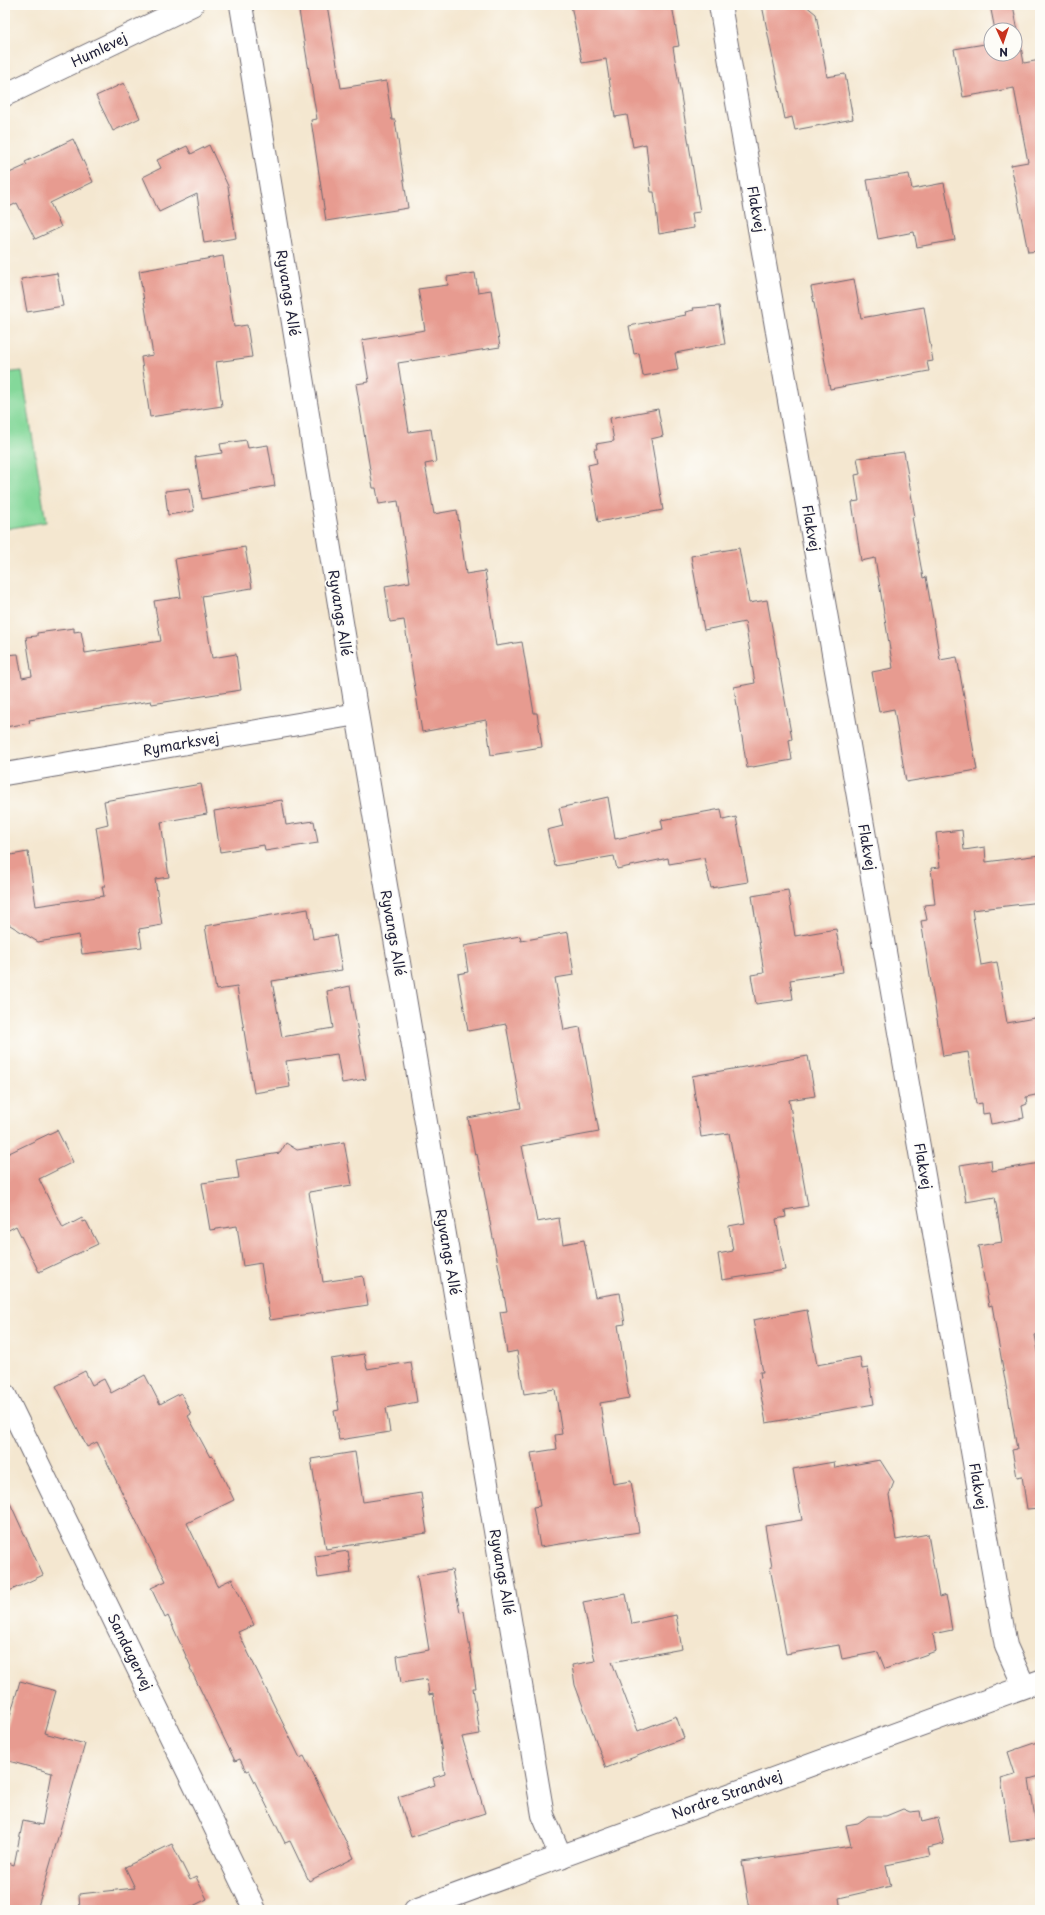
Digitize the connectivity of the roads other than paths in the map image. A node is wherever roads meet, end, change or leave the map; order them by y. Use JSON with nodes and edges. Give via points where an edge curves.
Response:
{"nodes":[{"id":1,"x":192,"y":5,"type":"edge"},
{"id":2,"x":241,"y":5,"type":"edge"},
{"id":3,"x":720,"y":5,"type":"edge"},
{"id":4,"x":5,"y":96,"type":"edge"},
{"id":5,"x":357,"y":714,"type":"junction"},
{"id":6,"x":5,"y":774,"type":"edge"},
{"id":7,"x":5,"y":1395,"type":"edge"},
{"id":8,"x":1032,"y":1683,"type":"edge"},
{"id":9,"x":561,"y":1856,"type":"junction"},
{"id":10,"x":255,"y":1910,"type":"edge"},
{"id":11,"x":415,"y":1910,"type":"edge"}],
"edges":[{"from":1,"to":4,"type":"street","name":"Humlevej"},
{"from":2,"to":5,"type":"street","name":"Ryvangs Allé"},
{"from":3,"to":8,"type":"street","name":"Flakvej","via":[[1006,1646]]},
{"from":5,"to":6,"type":"street","name":"Rymarksvej"},
{"from":5,"to":9,"type":"street","name":"Ryvangs Allé","via":[[543,1815]]},
{"from":7,"to":10,"type":"street","name":"Sandagervej"},
{"from":8,"to":9,"type":"street","name":"Nordre Strandvej"},
{"from":9,"to":11,"type":"street","name":"Nordre Strandvej"}]}
